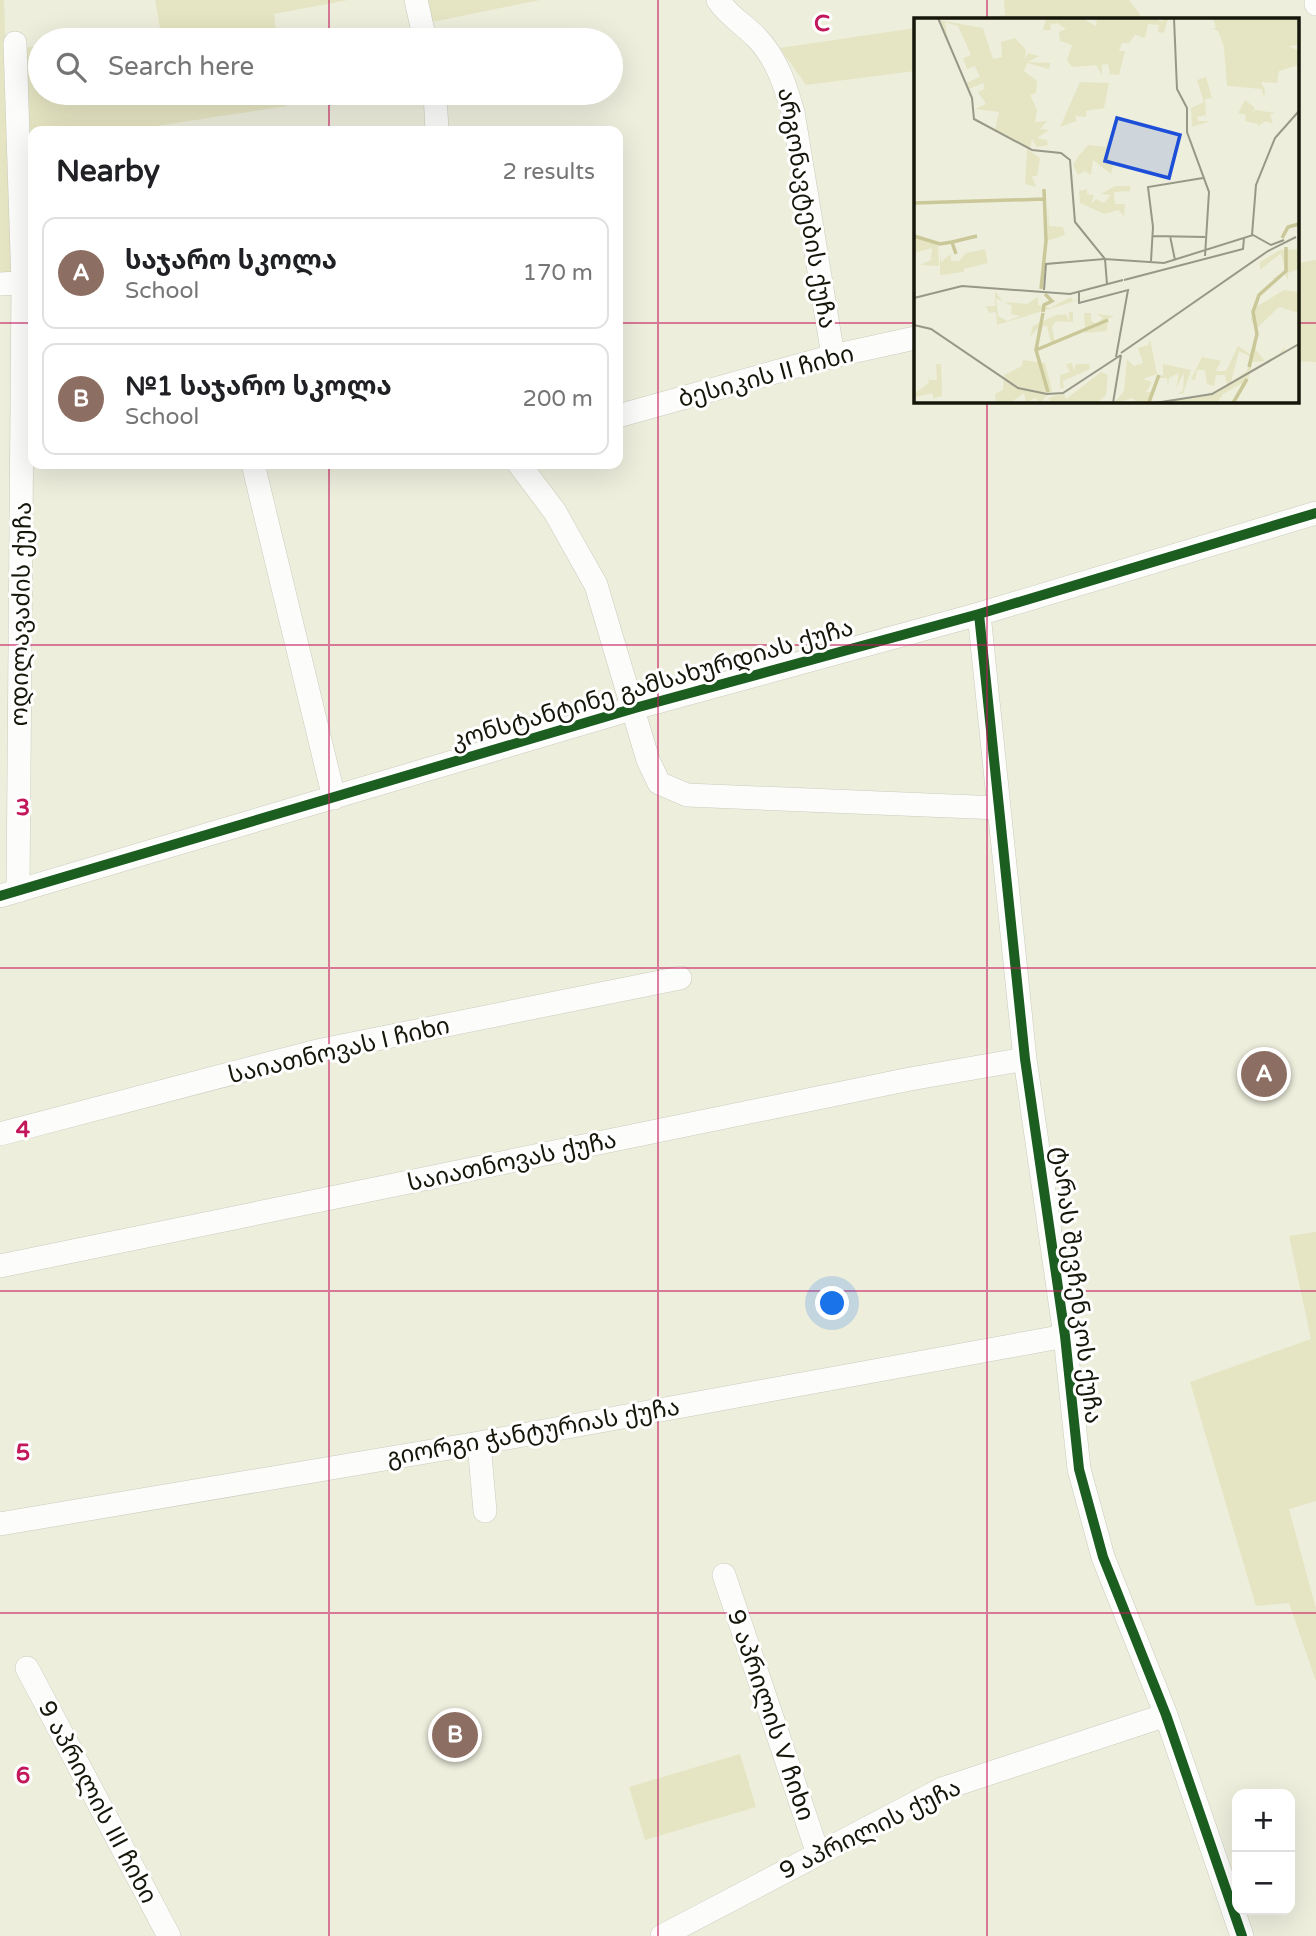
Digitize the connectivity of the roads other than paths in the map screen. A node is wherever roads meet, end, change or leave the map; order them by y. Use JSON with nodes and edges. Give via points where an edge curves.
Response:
{"nodes":[{"id":1,"x":416,"y":0,"type":"edge"},
{"id":2,"x":719,"y":0,"type":"edge"},
{"id":3,"x":422,"y":28,"type":"edge"},
{"id":4,"x":15,"y":43,"type":"dead end"},
{"id":5,"x":436,"y":105,"type":"edge"},
{"id":6,"x":438,"y":126,"type":"edge"},
{"id":7,"x":19,"y":283,"type":"edge"},
{"id":8,"x":914,"y":338,"type":"edge"},
{"id":9,"x":834,"y":356,"type":"junction"},
{"id":10,"x":623,"y":415,"type":"edge"},
{"id":11,"x":254,"y":469,"type":"edge"},
{"id":12,"x":523,"y":469,"type":"edge"},
{"id":13,"x":1316,"y":513,"type":"edge"},
{"id":14,"x":979,"y":614,"type":"junction"},
{"id":15,"x":635,"y":708,"type":"junction"},
{"id":16,"x":334,"y":798,"type":"junction"},
{"id":17,"x":999,"y":808,"type":"junction"},
{"id":18,"x":9,"y":893,"type":"edge"},
{"id":19,"x":680,"y":978,"type":"dead end"},
{"id":20,"x":1025,"y":1059,"type":"junction"},
{"id":21,"x":0,"y":1134,"type":"edge"},
{"id":22,"x":0,"y":1266,"type":"edge"},
{"id":23,"x":1065,"y":1336,"type":"junction"},
{"id":24,"x":479,"y":1443,"type":"junction"},
{"id":25,"x":485,"y":1511,"type":"dead end"},
{"id":26,"x":0,"y":1524,"type":"edge"},
{"id":27,"x":724,"y":1576,"type":"dead end"},
{"id":28,"x":27,"y":1668,"type":"dead end"},
{"id":29,"x":1166,"y":1715,"type":"junction"},
{"id":30,"x":818,"y":1854,"type":"junction"},
{"id":31,"x":169,"y":1936,"type":"edge"},
{"id":32,"x":662,"y":1936,"type":"edge"},
{"id":33,"x":1242,"y":1936,"type":"edge"}],
"edges":[{"from":1,"to":3,"type":"street"},
{"from":2,"to":9,"type":"street","name":"არგონავტების ქუჩა","via":[[723,9],[759,39],[782,76],[793,112]]},
{"from":4,"to":7,"type":"street","name":"ოდილავაძის ქუჩა"},
{"from":5,"to":6,"type":"street"},
{"from":7,"to":18,"type":"street","name":"ოდილავაძის ქუჩა"},
{"from":8,"to":9,"type":"street","name":"ბესიკის II ჩიხი"},
{"from":9,"to":10,"type":"street","name":"ბესიკის II ჩიხი"},
{"from":11,"to":16,"type":"street"},
{"from":12,"to":15,"type":"street","via":[[555,512],[596,585]]},
{"from":13,"to":14,"type":"street","name":"კონსტანტინე გამსახურდიას ქუჩა"},
{"from":14,"to":15,"type":"street","name":"კონსტანტინე გამსახურდიას ქუჩა"},
{"from":14,"to":17,"type":"street","name":"ტარას შევჩენკოს ქუჩა"},
{"from":15,"to":16,"type":"street","name":"კონსტანტინე გამსახურდიას ქუჩა"},
{"from":15,"to":17,"type":"street","via":[[659,783],[687,795]]},
{"from":16,"to":18,"type":"street","name":"კონსტანტინე გამსახურდიას ქუჩა"},
{"from":17,"to":20,"type":"street","name":"ტარას შევჩენკოს ქუჩა"},
{"from":19,"to":21,"type":"street","name":"საიათნოვას I ჩიხი","via":[[317,1051]]},
{"from":20,"to":22,"type":"street","name":"საიათნოვას ქუჩა"},
{"from":20,"to":23,"type":"street","name":"ტარას შევჩენკოს ქუჩა"},
{"from":23,"to":24,"type":"street","name":"გიორგი ჭანტურიას ქუჩა"},
{"from":23,"to":29,"type":"street","name":"ტარას შევჩენკოს ქუჩა","via":[[1079,1469],[1103,1557]]},
{"from":24,"to":25,"type":"street"},
{"from":24,"to":26,"type":"street","name":"გიორგი ჭანტურიას ქუჩა"},
{"from":27,"to":30,"type":"street","name":"9 აპრილის V ჩიხი"},
{"from":28,"to":31,"type":"street","name":"9 აპრილის III ჩიხი"},
{"from":29,"to":30,"type":"street","name":"9 აპრილის ქუჩა","via":[[942,1789]]},
{"from":29,"to":33,"type":"street","name":"ტარას შევჩენკოს ქუჩა"},
{"from":30,"to":32,"type":"street","name":"9 აპრილის ქუჩა"}]}
